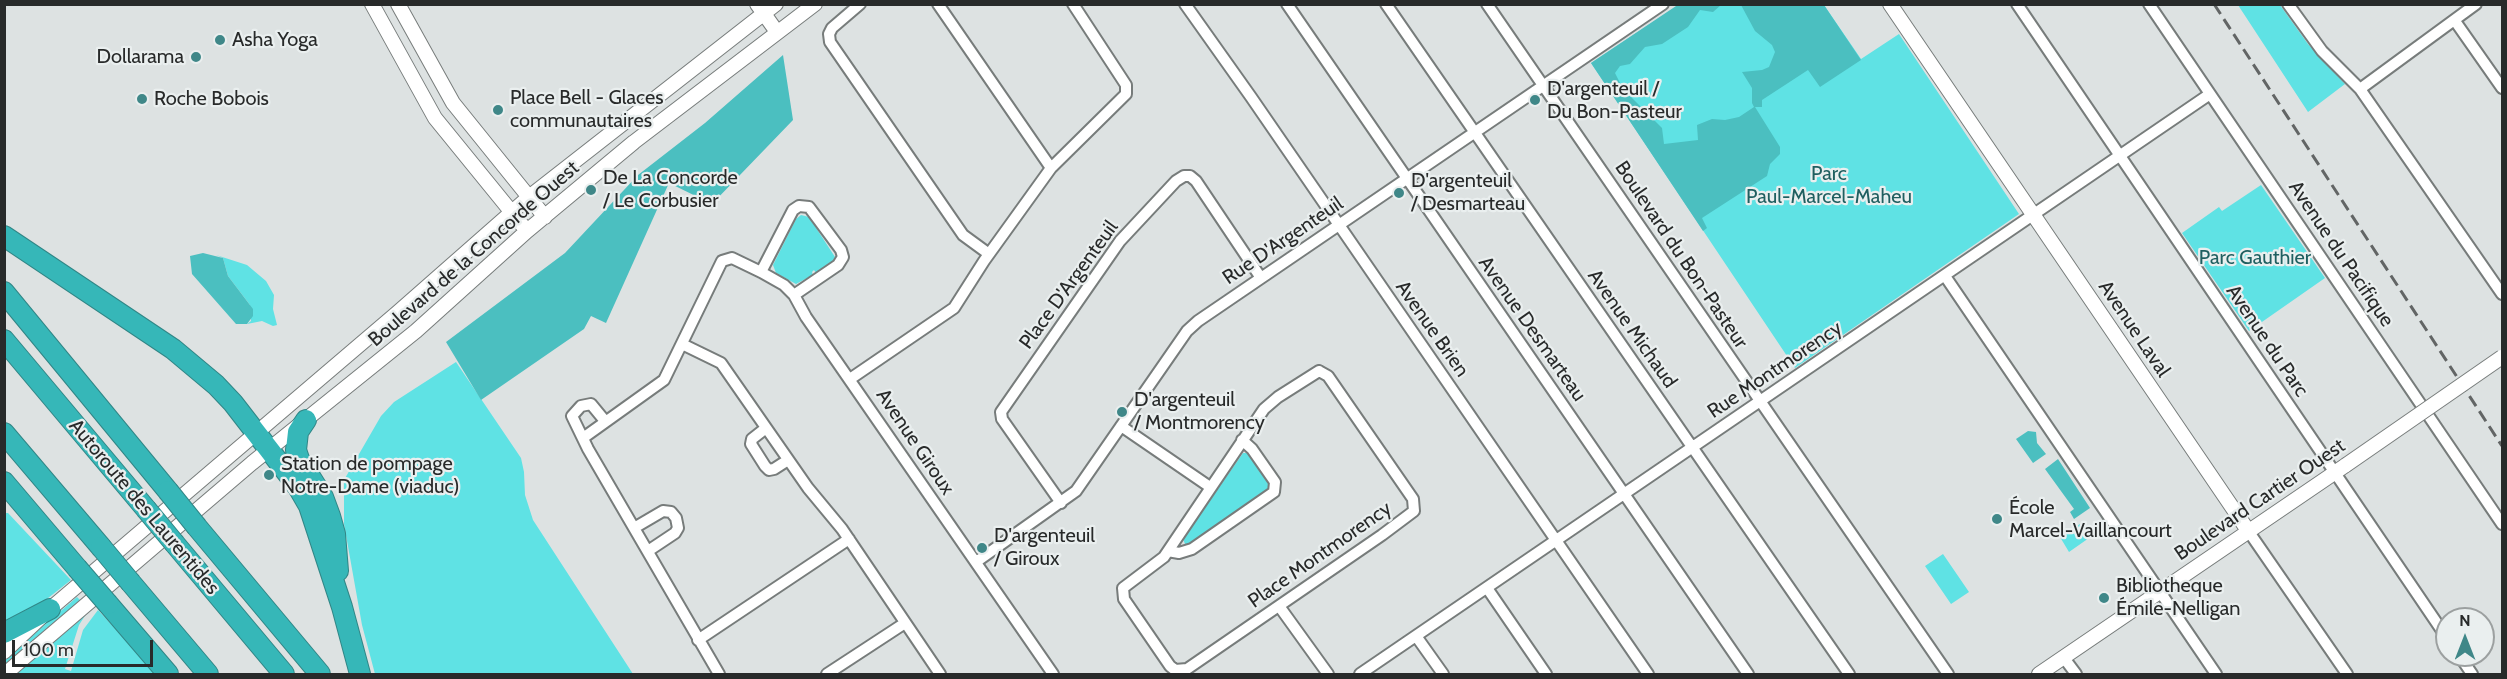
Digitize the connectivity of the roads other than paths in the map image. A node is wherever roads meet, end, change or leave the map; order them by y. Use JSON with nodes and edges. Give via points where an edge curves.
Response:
{"nodes":[{"id":1,"x":372,"y":4,"type":"edge"},
{"id":2,"x":398,"y":4,"type":"edge"},
{"id":3,"x":776,"y":4,"type":"edge"},
{"id":4,"x":815,"y":4,"type":"edge"},
{"id":5,"x":860,"y":4,"type":"edge"},
{"id":6,"x":938,"y":4,"type":"edge"},
{"id":7,"x":1073,"y":4,"type":"edge"},
{"id":8,"x":1185,"y":4,"type":"edge"},
{"id":9,"x":1287,"y":4,"type":"edge"},
{"id":10,"x":1386,"y":4,"type":"edge"},
{"id":11,"x":1487,"y":4,"type":"edge"},
{"id":12,"x":1664,"y":4,"type":"edge"},
{"id":13,"x":1890,"y":4,"type":"edge"},
{"id":14,"x":2017,"y":4,"type":"edge"},
{"id":15,"x":2149,"y":4,"type":"edge"},
{"id":16,"x":2288,"y":4,"type":"edge"},
{"id":17,"x":2476,"y":4,"type":"edge"},
{"id":18,"x":761,"y":9,"type":"edge"},
{"id":19,"x":2455,"y":21,"type":"junction"},
{"id":20,"x":777,"y":32,"type":"junction"},
{"id":21,"x":1543,"y":86,"type":"junction"},
{"id":22,"x":2502,"y":88,"type":"edge"},
{"id":23,"x":2360,"y":89,"type":"junction"},
{"id":24,"x":2210,"y":94,"type":"junction"},
{"id":25,"x":1474,"y":132,"type":"junction"},
{"id":26,"x":2120,"y":156,"type":"junction"},
{"id":27,"x":1051,"y":168,"type":"junction"},
{"id":28,"x":1406,"y":179,"type":"junction"},
{"id":29,"x":529,"y":197,"type":"junction"},
{"id":30,"x":512,"y":212,"type":"junction"},
{"id":31,"x":2033,"y":216,"type":"junction"},
{"id":32,"x":545,"y":217,"type":"junction"},
{"id":33,"x":1339,"y":225,"type":"junction"},
{"id":34,"x":528,"y":231,"type":"junction"},
{"id":35,"x":4,"y":236,"type":"edge"},
{"id":36,"x":989,"y":254,"type":"junction"},
{"id":37,"x":761,"y":272,"type":"junction"},
{"id":38,"x":1945,"y":276,"type":"junction"},
{"id":39,"x":1261,"y":278,"type":"junction"},
{"id":40,"x":4,"y":292,"type":"edge"},
{"id":41,"x":2502,"y":294,"type":"edge"},
{"id":42,"x":794,"y":295,"type":"junction"},
{"id":43,"x":4,"y":340,"type":"edge"},
{"id":44,"x":682,"y":344,"type":"junction"},
{"id":45,"x":2502,"y":357,"type":"edge"},
{"id":46,"x":850,"y":379,"type":"junction"},
{"id":47,"x":1760,"y":402,"type":"junction"},
{"id":48,"x":306,"y":420,"type":"junction"},
{"id":49,"x":605,"y":421,"type":"junction"},
{"id":50,"x":1121,"y":426,"type":"junction"},
{"id":51,"x":766,"y":428,"type":"junction"},
{"id":52,"x":256,"y":432,"type":"junction"},
{"id":53,"x":4,"y":433,"type":"edge"},
{"id":54,"x":583,"y":438,"type":"junction"},
{"id":55,"x":1242,"y":440,"type":"junction"},
{"id":56,"x":1692,"y":448,"type":"junction"},
{"id":57,"x":269,"y":450,"type":"junction"},
{"id":58,"x":788,"y":460,"type":"junction"},
{"id":59,"x":2340,"y":469,"type":"junction"},
{"id":60,"x":4,"y":483,"type":"edge"},
{"id":61,"x":1210,"y":487,"type":"junction"},
{"id":62,"x":1624,"y":494,"type":"junction"},
{"id":63,"x":4,"y":502,"type":"edge"},
{"id":64,"x":1060,"y":503,"type":"junction"},
{"id":65,"x":148,"y":516,"type":"junction"},
{"id":66,"x":2502,"y":524,"type":"edge"},
{"id":67,"x":634,"y":528,"type":"junction"},
{"id":68,"x":2248,"y":532,"type":"junction"},
{"id":69,"x":849,"y":539,"type":"junction"},
{"id":70,"x":169,"y":541,"type":"junction"},
{"id":71,"x":1556,"y":541,"type":"junction"},
{"id":72,"x":648,"y":551,"type":"junction"},
{"id":73,"x":1168,"y":551,"type":"junction"},
{"id":74,"x":976,"y":562,"type":"junction"},
{"id":75,"x":77,"y":568,"type":"junction"},
{"id":76,"x":1487,"y":588,"type":"junction"},
{"id":77,"x":2161,"y":592,"type":"junction"},
{"id":78,"x":1279,"y":606,"type":"junction"},
{"id":79,"x":342,"y":607,"type":"junction"},
{"id":80,"x":50,"y":609,"type":"junction"},
{"id":81,"x":2435,"y":619,"type":"edge"},
{"id":82,"x":905,"y":623,"type":"junction"},
{"id":83,"x":4,"y":633,"type":"edge"},
{"id":84,"x":1416,"y":636,"type":"junction"},
{"id":85,"x":698,"y":640,"type":"junction"},
{"id":86,"x":4,"y":652,"type":"edge"},
{"id":87,"x":2064,"y":658,"type":"junction"},
{"id":88,"x":841,"y":671,"type":"edge"},
{"id":89,"x":5,"y":675,"type":"edge"},
{"id":90,"x":168,"y":675,"type":"edge"},
{"id":91,"x":208,"y":675,"type":"edge"},
{"id":92,"x":284,"y":675,"type":"edge"},
{"id":93,"x":320,"y":675,"type":"edge"},
{"id":94,"x":360,"y":675,"type":"edge"},
{"id":95,"x":719,"y":675,"type":"edge"},
{"id":96,"x":827,"y":675,"type":"edge"},
{"id":97,"x":940,"y":675,"type":"edge"},
{"id":98,"x":1053,"y":675,"type":"edge"},
{"id":99,"x":1328,"y":675,"type":"edge"},
{"id":100,"x":1360,"y":675,"type":"edge"},
{"id":101,"x":1443,"y":675,"type":"edge"},
{"id":102,"x":1546,"y":675,"type":"edge"},
{"id":103,"x":1648,"y":675,"type":"edge"},
{"id":104,"x":1748,"y":675,"type":"edge"},
{"id":105,"x":1849,"y":675,"type":"edge"},
{"id":106,"x":1948,"y":675,"type":"edge"},
{"id":107,"x":2039,"y":675,"type":"edge"},
{"id":108,"x":2076,"y":675,"type":"edge"},
{"id":109,"x":2216,"y":675,"type":"edge"},
{"id":110,"x":2347,"y":675,"type":"edge"}],
"edges":[{"from":1,"to":30,"type":"street","via":[[435,118]]},
{"from":2,"to":29,"type":"street","via":[[453,103]]},
{"from":3,"to":18,"type":"street","name":"Boulevard de la Concorde Ouest"},
{"from":4,"to":20,"type":"street","name":"Boulevard de la Concorde Ouest"},
{"from":5,"to":36,"type":"street","via":[[832,28],[830,42],[963,235]]},
{"from":6,"to":27,"type":"street"},
{"from":7,"to":27,"type":"street","via":[[1127,91]]},
{"from":8,"to":33,"type":"street","name":"Avenue Brien"},
{"from":9,"to":28,"type":"street","name":"Avenue Desmarteau"},
{"from":10,"to":25,"type":"street","name":"Avenue Michaud"},
{"from":11,"to":21,"type":"street","name":"Boulevard du Bon-Pasteur"},
{"from":12,"to":21,"type":"street","name":"Rue D'Argenteuil"},
{"from":13,"to":31,"type":"street","name":"Avenue Laval"},
{"from":14,"to":26,"type":"street","name":"Avenue du Parc"},
{"from":15,"to":24,"type":"street","name":"Avenue du Pacifique"},
{"from":16,"to":23,"type":"street","via":[[2318,46]]},
{"from":17,"to":19,"type":"street"},
{"from":18,"to":20,"type":"street"},
{"from":18,"to":29,"type":"street","name":"Boulevard de la Concorde Ouest"},
{"from":19,"to":22,"type":"street"},
{"from":19,"to":23,"type":"street"},
{"from":20,"to":32,"type":"street","name":"Boulevard de la Concorde Ouest","via":[[634,142]]},
{"from":21,"to":25,"type":"street","name":"Rue D'Argenteuil"},
{"from":21,"to":47,"type":"street","name":"Boulevard du Bon-Pasteur"},
{"from":23,"to":41,"type":"street"},
{"from":24,"to":26,"type":"street","name":"Rue Montmorency"},
{"from":24,"to":66,"type":"street","name":"Avenue du Pacifique"},
{"from":25,"to":28,"type":"street","name":"Rue D'Argenteuil"},
{"from":25,"to":56,"type":"street","name":"Avenue Michaud"},
{"from":26,"to":31,"type":"street","name":"Rue Montmorency"},
{"from":26,"to":59,"type":"street","name":"Avenue du Parc"},
{"from":27,"to":36,"type":"street"},
{"from":28,"to":33,"type":"street","name":"Rue D'Argenteuil"},
{"from":28,"to":62,"type":"street","name":"Avenue Desmarteau"},
{"from":29,"to":30,"type":"street","name":"Boulevard de la Concorde Ouest"},
{"from":29,"to":32,"type":"street"},
{"from":30,"to":34,"type":"street"},
{"from":30,"to":52,"type":"street","name":"Boulevard de la Concorde Ouest"},
{"from":31,"to":38,"type":"street","name":"Rue Montmorency"},
{"from":31,"to":68,"type":"street","name":"Avenue Laval"},
{"from":32,"to":34,"type":"street","name":"Boulevard de la Concorde Ouest"},
{"from":33,"to":39,"type":"street","name":"Rue D'Argenteuil"},
{"from":33,"to":71,"type":"street","name":"Avenue Brien"},
{"from":34,"to":48,"type":"street","name":"Boulevard de la Concorde Ouest","via":[[416,331]]},
{"from":35,"to":52,"type":"highway","via":[[180,354],[216,386]]},
{"from":36,"to":46,"type":"street","via":[[950,312]]},
{"from":37,"to":42,"type":"street","name":"Avenue Giroux"},
{"from":37,"to":42,"type":"street","via":[[793,210],[809,207],[843,257],[838,265]]},
{"from":37,"to":44,"type":"street","name":"Avenue Giroux","via":[[726,258]]},
{"from":38,"to":47,"type":"street","name":"Rue Montmorency"},
{"from":38,"to":77,"type":"street"},
{"from":39,"to":50,"type":"street","name":"Rue D'Argenteuil","via":[[1191,328]]},
{"from":39,"to":64,"type":"street","name":"Place D'Argenteuil","via":[[1190,176],[1176,181],[1120,241],[1001,412]]},
{"from":40,"to":93,"type":"highway","bridge":true},
{"from":42,"to":46,"type":"street","name":"Avenue Giroux"},
{"from":43,"to":65,"type":"highway","name":"Autoroute des Laurentides"},
{"from":44,"to":49,"type":"street","via":[[664,380]]},
{"from":44,"to":51,"type":"street","via":[[721,363]]},
{"from":45,"to":59,"type":"street","name":"Boulevard Cartier Ouest","bridge":true},
{"from":46,"to":74,"type":"street","name":"Avenue Giroux"},
{"from":47,"to":56,"type":"street","name":"Rue Montmorency"},
{"from":47,"to":106,"type":"street","name":"Boulevard du Bon-Pasteur"},
{"from":48,"to":57,"type":"street","name":"Boulevard de la Concorde Ouest"},
{"from":48,"to":79,"type":"highway","via":[[298,432],[296,450],[332,522]]},
{"from":49,"to":54,"type":"street"},
{"from":49,"to":54,"type":"street","via":[[591,404],[577,409],[573,420]]},
{"from":50,"to":61,"type":"street"},
{"from":50,"to":64,"type":"street","name":"Rue D'Argenteuil","via":[[1080,486]]},
{"from":51,"to":58,"type":"street"},
{"from":51,"to":58,"type":"street","via":[[751,444],[765,466],[774,470]]},
{"from":52,"to":57,"type":"highway"},
{"from":52,"to":65,"type":"street","name":"Boulevard de la Concorde Ouest"},
{"from":53,"to":91,"type":"highway","bridge":true},
{"from":54,"to":67,"type":"street"},
{"from":55,"to":61,"type":"street","name":"Place Montmorency"},
{"from":55,"to":73,"type":"street","via":[[1274,481],[1274,492],[1192,549]]},
{"from":55,"to":78,"type":"street","name":"Place Montmorency","via":[[1275,399],[1322,371],[1415,503],[1411,515]]},
{"from":56,"to":62,"type":"street","name":"Rue Montmorency"},
{"from":56,"to":105,"type":"street","name":"Avenue Michaud"},
{"from":57,"to":70,"type":"street","name":"Boulevard de la Concorde Ouest"},
{"from":57,"to":79,"type":"highway","via":[[309,506]]},
{"from":58,"to":69,"type":"street"},
{"from":59,"to":68,"type":"street","name":"Boulevard Cartier Ouest"},
{"from":59,"to":81,"type":"street","name":"Avenue du Parc"},
{"from":60,"to":75,"type":"highway"},
{"from":61,"to":73,"type":"street","name":"Place Montmorency"},
{"from":62,"to":71,"type":"street","name":"Rue Montmorency"},
{"from":62,"to":104,"type":"street","name":"Avenue Desmarteau"},
{"from":63,"to":75,"type":"highway"},
{"from":64,"to":74,"type":"street","name":"Rue D'Argenteuil"},
{"from":65,"to":70,"type":"highway","name":"Autoroute des Laurentides","bridge":true},
{"from":65,"to":80,"type":"street","name":"Boulevard de la Concorde Ouest"},
{"from":67,"to":72,"type":"street"},
{"from":67,"to":72,"type":"street","via":[[663,511],[676,518],[675,533]]},
{"from":68,"to":77,"type":"street","name":"Boulevard Cartier Ouest"},
{"from":68,"to":110,"type":"street","name":"Avenue Laval"},
{"from":69,"to":82,"type":"street"},
{"from":69,"to":85,"type":"street"},
{"from":70,"to":89,"type":"street","name":"Boulevard de la Concorde Ouest"},
{"from":70,"to":92,"type":"highway","name":"Autoroute des Laurentides"},
{"from":71,"to":76,"type":"street","name":"Rue Montmorency"},
{"from":71,"to":103,"type":"street","name":"Avenue Brien"},
{"from":72,"to":85,"type":"street"},
{"from":73,"to":78,"type":"street","name":"Place Montmorency","via":[[1125,584],[1122,592],[1175,670],[1187,669]]},
{"from":74,"to":98,"type":"street","name":"Avenue Giroux"},
{"from":75,"to":90,"type":"highway","bridge":true},
{"from":76,"to":84,"type":"street","name":"Rue Montmorency"},
{"from":76,"to":102,"type":"street"},
{"from":77,"to":87,"type":"street","name":"Boulevard Cartier Ouest"},
{"from":77,"to":109,"type":"street"},
{"from":78,"to":99,"type":"street"},
{"from":79,"to":94,"type":"highway"},
{"from":80,"to":83,"type":"highway"},
{"from":80,"to":86,"type":"street","name":"Boulevard de la Concorde Ouest"},
{"from":82,"to":88,"type":"street"},
{"from":82,"to":97,"type":"street"},
{"from":84,"to":100,"type":"street","name":"Rue Montmorency"},
{"from":84,"to":101,"type":"street"},
{"from":85,"to":95,"type":"street"},
{"from":87,"to":107,"type":"street","name":"Boulevard Cartier Ouest"},
{"from":87,"to":108,"type":"street"},
{"from":88,"to":96,"type":"street"}]}
